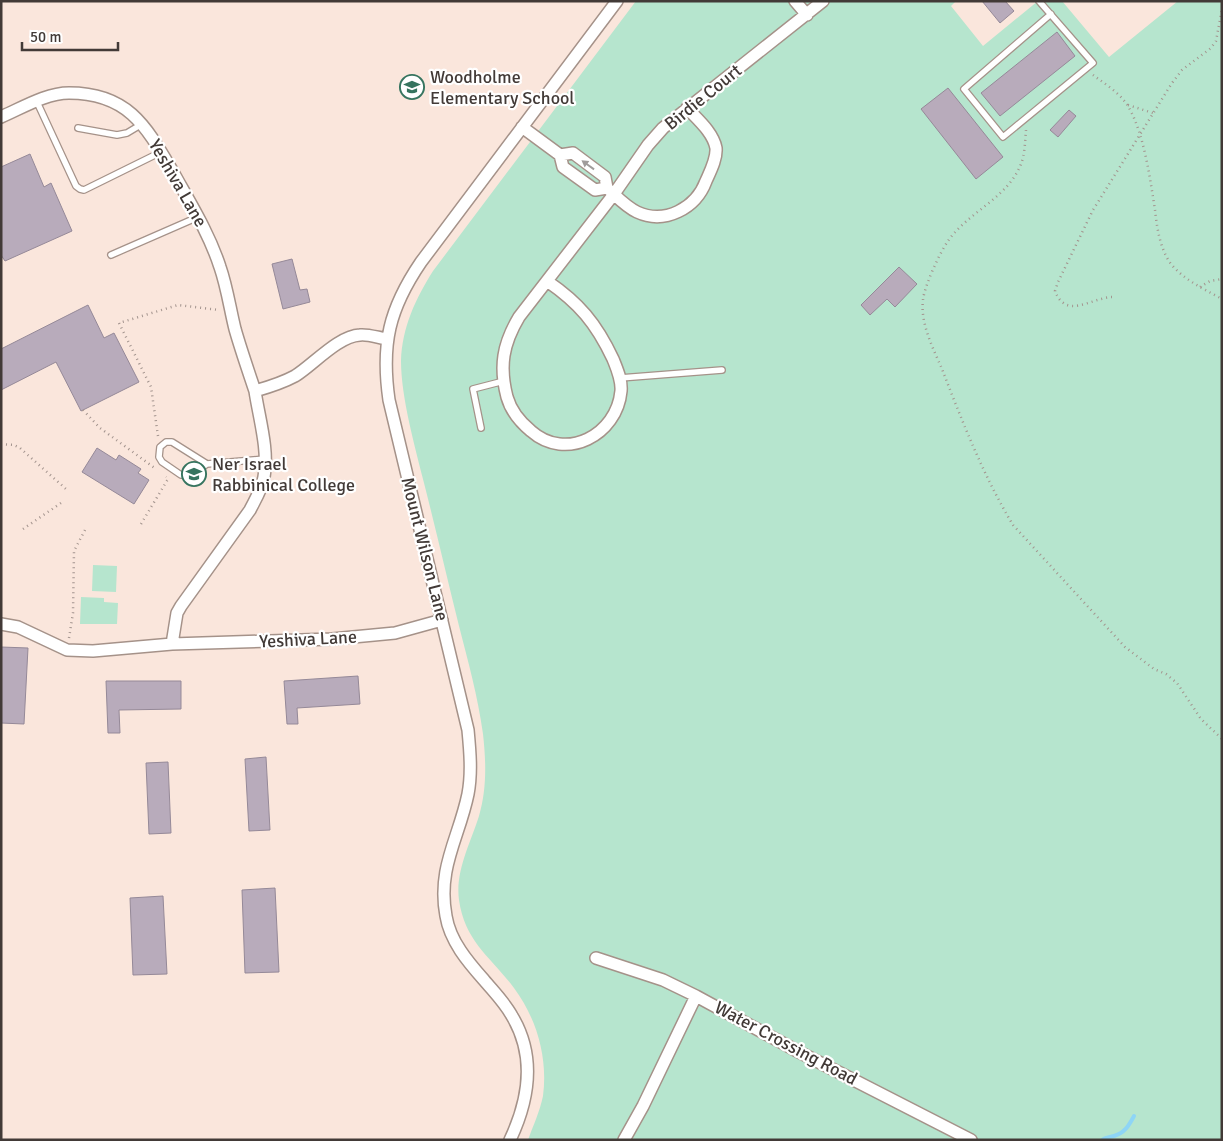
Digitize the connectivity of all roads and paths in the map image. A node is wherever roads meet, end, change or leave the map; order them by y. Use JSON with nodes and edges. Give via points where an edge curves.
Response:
{"nodes":[{"id":1,"x":617,"y":1,"type":"edge"},
{"id":2,"x":795,"y":1,"type":"edge"},
{"id":3,"x":822,"y":1,"type":"edge"},
{"id":4,"x":1039,"y":1,"type":"edge"},
{"id":5,"x":1222,"y":9,"type":"edge"},
{"id":6,"x":1051,"y":14,"type":"junction"},
{"id":7,"x":806,"y":15,"type":"junction"},
{"id":8,"x":1086,"y":69,"type":"junction"},
{"id":9,"x":37,"y":102,"type":"junction"},
{"id":10,"x":1127,"y":105,"type":"junction"},
{"id":11,"x":687,"y":108,"type":"junction"},
{"id":12,"x":1153,"y":113,"type":"junction"},
{"id":13,"x":1,"y":117,"type":"edge"},
{"id":14,"x":1027,"y":117,"type":"junction"},
{"id":15,"x":142,"y":124,"type":"junction"},
{"id":16,"x":522,"y":127,"type":"junction"},
{"id":17,"x":78,"y":128,"type":"dead end"},
{"id":18,"x":1139,"y":134,"type":"junction"},
{"id":19,"x":161,"y":152,"type":"junction"},
{"id":20,"x":560,"y":155,"type":"junction"},
{"id":21,"x":610,"y":191,"type":"junction"},
{"id":22,"x":198,"y":217,"type":"junction"},
{"id":23,"x":111,"y":255,"type":"dead end"},
{"id":24,"x":1222,"y":279,"type":"edge"},
{"id":25,"x":547,"y":281,"type":"junction"},
{"id":26,"x":1200,"y":287,"type":"junction"},
{"id":27,"x":1112,"y":297,"type":"dead end"},
{"id":28,"x":1222,"y":299,"type":"edge"},
{"id":29,"x":226,"y":310,"type":"dead end"},
{"id":30,"x":387,"y":339,"type":"junction"},
{"id":31,"x":722,"y":370,"type":"dead end"},
{"id":32,"x":620,"y":378,"type":"junction"},
{"id":33,"x":504,"y":381,"type":"junction"},
{"id":34,"x":255,"y":391,"type":"junction"},
{"id":35,"x":83,"y":410,"type":"dead end"},
{"id":36,"x":481,"y":428,"type":"dead end"},
{"id":37,"x":159,"y":439,"type":"dead end"},
{"id":38,"x":1,"y":444,"type":"edge"},
{"id":39,"x":265,"y":459,"type":"junction"},
{"id":40,"x":207,"y":464,"type":"junction"},
{"id":41,"x":66,"y":489,"type":"dead end"},
{"id":42,"x":61,"y":503,"type":"dead end"},
{"id":43,"x":141,"y":524,"type":"dead end"},
{"id":44,"x":23,"y":529,"type":"dead end"},
{"id":45,"x":85,"y":530,"type":"dead end"},
{"id":46,"x":442,"y":620,"type":"junction"},
{"id":47,"x":1,"y":624,"type":"edge"},
{"id":48,"x":172,"y":644,"type":"junction"},
{"id":49,"x":65,"y":649,"type":"junction"},
{"id":50,"x":1222,"y":739,"type":"edge"},
{"id":51,"x":596,"y":958,"type":"dead end"},
{"id":52,"x":696,"y":996,"type":"junction"},
{"id":53,"x":510,"y":1140,"type":"edge"},
{"id":54,"x":624,"y":1140,"type":"edge"},
{"id":55,"x":971,"y":1140,"type":"edge"}],
"edges":[{"from":1,"to":16,"type":"street","name":"Mount Wilson Lane"},
{"from":2,"to":7,"type":"street"},
{"from":3,"to":7,"type":"street","name":"Birdie Court"},
{"from":4,"to":6,"type":"lane"},
{"from":5,"to":12,"type":"path","via":[[1216,41],[1182,70]]},
{"from":6,"to":8,"type":"lane","via":[[1093,63]]},
{"from":6,"to":14,"type":"lane","via":[[964,89],[1003,137]]},
{"from":7,"to":11,"type":"street","name":"Birdie Court"},
{"from":8,"to":10,"type":"path"},
{"from":8,"to":14,"type":"lane"},
{"from":9,"to":13,"type":"street","name":"Yeshiva Lane"},
{"from":9,"to":15,"type":"street","name":"Yeshiva Lane","via":[[66,93],[97,96],[129,112]]},
{"from":9,"to":19,"type":"lane","via":[[80,189],[84,190]]},
{"from":10,"to":12,"type":"path"},
{"from":10,"to":18,"type":"path"},
{"from":11,"to":21,"type":"street","name":"Birdie Court","via":[[663,128]]},
{"from":11,"to":21,"type":"street","via":[[708,132],[716,149],[701,193],[691,204],[669,215],[645,215],[636,212]]},
{"from":12,"to":18,"type":"path"},
{"from":14,"to":50,"type":"path","via":[[1021,164],[1009,183],[948,241],[922,300],[924,322],[956,403],[999,501],[1013,525],[1125,647],[1177,683],[1201,719]]},
{"from":15,"to":17,"type":"lane","via":[[116,135]]},
{"from":15,"to":19,"type":"street","name":"Yeshiva Lane"},
{"from":16,"to":20,"type":"street"},
{"from":16,"to":30,"type":"street","name":"Mount Wilson Lane","via":[[408,281],[398,301]]},
{"from":18,"to":26,"type":"path","via":[[1166,257],[1183,276]]},
{"from":18,"to":27,"type":"path","via":[[1092,210],[1055,291],[1062,304],[1071,307]]},
{"from":19,"to":22,"type":"street","name":"Yeshiva Lane"},
{"from":20,"to":21,"type":"street","via":[[563,167],[595,190]]},
{"from":21,"to":20,"type":"street","one_way":true,"via":[[605,177],[573,153]]},
{"from":21,"to":25,"type":"street","name":"Birdie Court"},
{"from":22,"to":23,"type":"lane"},
{"from":22,"to":34,"type":"street","name":"Yeshiva Lane","via":[[220,268]]},
{"from":24,"to":26,"type":"path"},
{"from":25,"to":32,"type":"street","name":"Birdie Court","via":[[573,300],[592,321]]},
{"from":25,"to":33,"type":"street","name":"Birdie Court","via":[[519,317],[507,340]]},
{"from":26,"to":28,"type":"path"},
{"from":29,"to":37,"type":"path","via":[[178,306],[118,323],[151,387]]},
{"from":30,"to":34,"type":"street","via":[[353,337],[296,375]]},
{"from":30,"to":46,"type":"street","name":"Mount Wilson Lane","via":[[385,360],[389,400]]},
{"from":31,"to":32,"type":"lane"},
{"from":32,"to":33,"type":"street","name":"Birdie Court","via":[[618,403],[607,426],[587,440],[569,444],[542,439],[526,426],[512,409]]},
{"from":33,"to":36,"type":"lane","via":[[473,389]]},
{"from":34,"to":39,"type":"street","name":"Yeshiva Lane"},
{"from":35,"to":43,"type":"path","via":[[100,428],[168,479]]},
{"from":38,"to":41,"type":"path","via":[[20,448]]},
{"from":39,"to":40,"type":"lane"},
{"from":39,"to":48,"type":"street","name":"Yeshiva Lane","via":[[264,478],[258,495],[177,614]]},
{"from":40,"to":40,"type":"lane","via":[[172,442],[160,447],[162,462],[181,475],[191,475]]},
{"from":42,"to":44,"type":"path"},
{"from":45,"to":49,"type":"path","via":[[74,551],[73,614]]},
{"from":46,"to":48,"type":"street","name":"Yeshiva Lane","via":[[395,632],[332,639]]},
{"from":46,"to":53,"type":"street","name":"Mount Wilson Lane","via":[[468,730],[470,764],[466,800],[447,863],[444,905],[450,932],[460,951],[513,1016],[523,1044],[528,1077],[526,1097]]},
{"from":47,"to":49,"type":"street","name":"Yeshiva Lane","via":[[18,627]]},
{"from":48,"to":49,"type":"street","name":"Yeshiva Lane","via":[[93,651]]},
{"from":51,"to":52,"type":"street","name":"Water Crossing Road","via":[[663,980]]},
{"from":52,"to":54,"type":"street"},
{"from":52,"to":55,"type":"street","name":"Water Crossing Road"}]}
